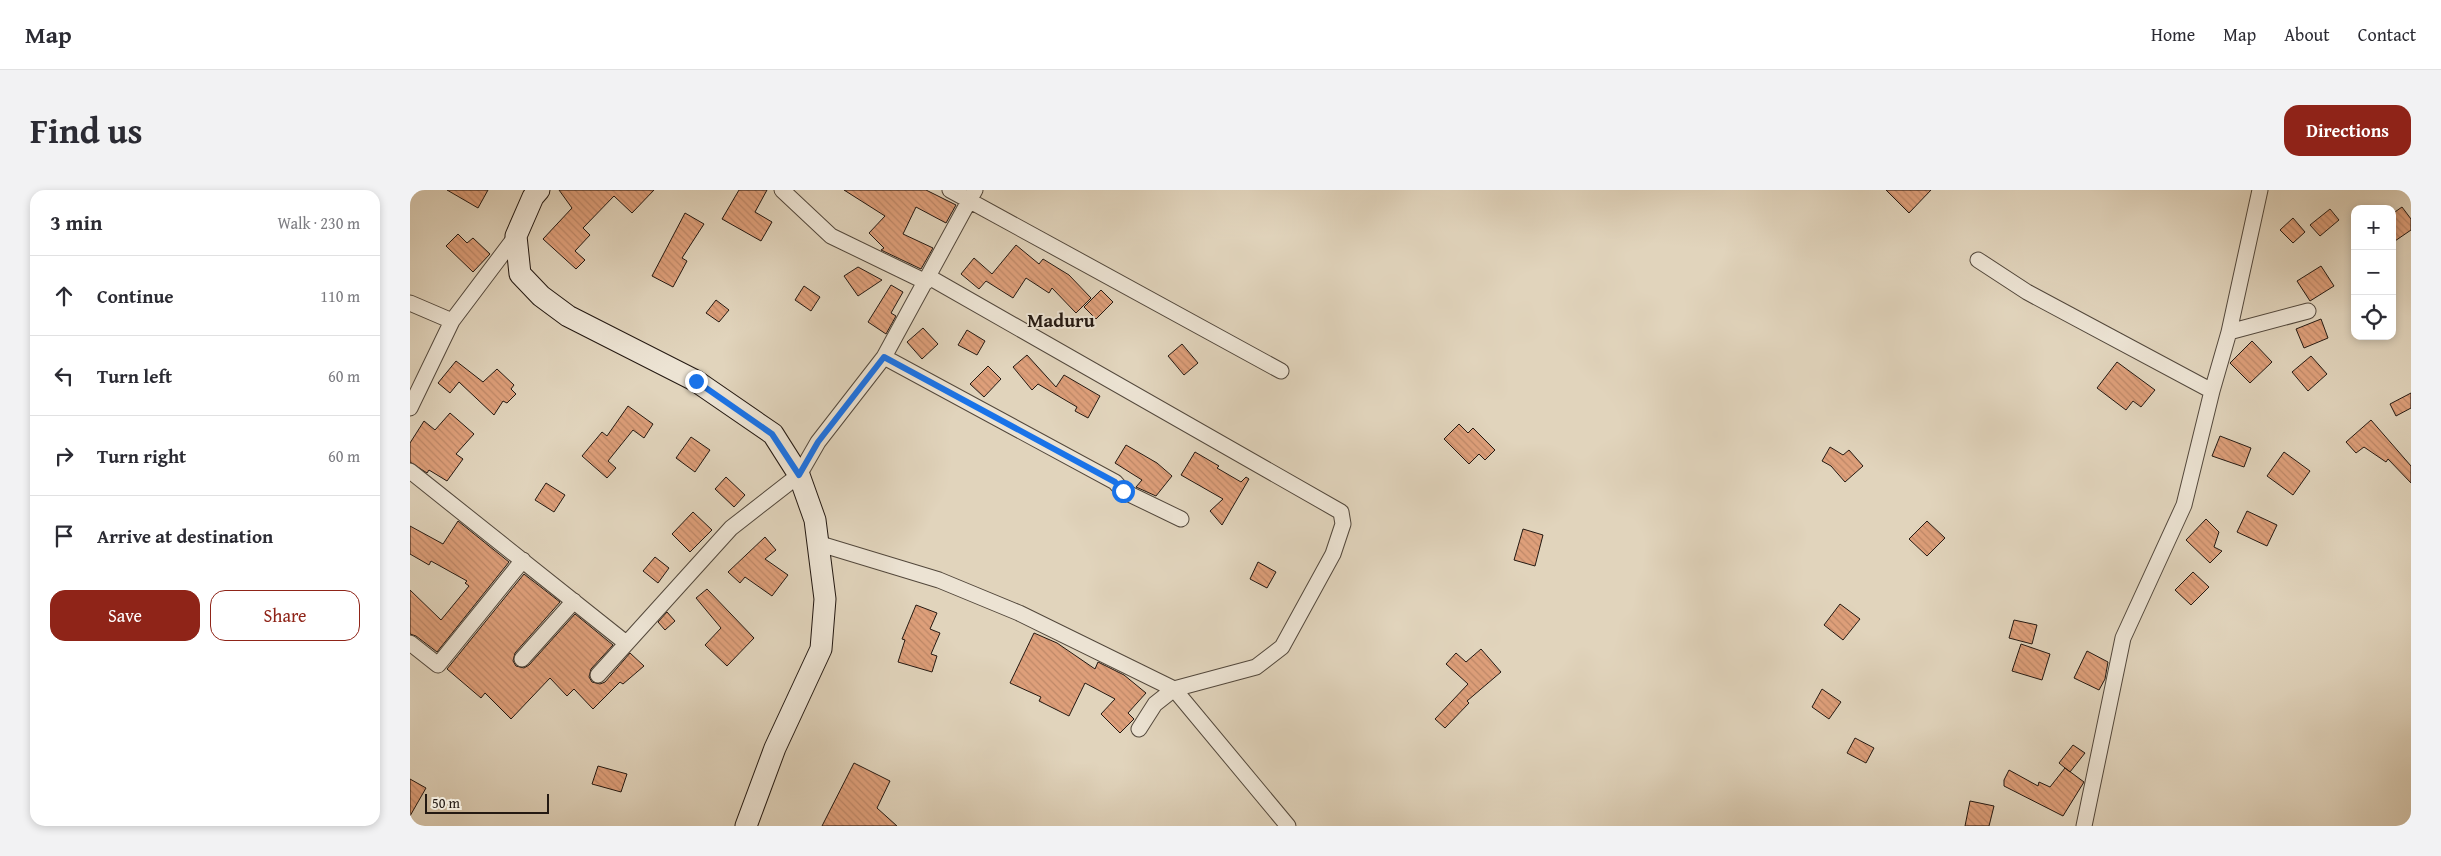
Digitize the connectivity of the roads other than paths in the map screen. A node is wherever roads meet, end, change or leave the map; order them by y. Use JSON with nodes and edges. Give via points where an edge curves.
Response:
{"nodes":[{"id":1,"x":539,"y":190,"type":"edge"},
{"id":2,"x":782,"y":190,"type":"edge"},
{"id":3,"x":950,"y":190,"type":"edge"},
{"id":4,"x":2260,"y":190,"type":"edge"},
{"id":5,"x":973,"y":195,"type":"edge"},
{"id":6,"x":516,"y":236,"type":"junction"},
{"id":7,"x":1978,"y":260,"type":"dead end"},
{"id":8,"x":928,"y":279,"type":"junction"},
{"id":9,"x":410,"y":303,"type":"edge"},
{"id":10,"x":2308,"y":311,"type":"dead end"},
{"id":11,"x":452,"y":321,"type":"junction"},
{"id":12,"x":2230,"y":332,"type":"junction"},
{"id":13,"x":884,"y":357,"type":"junction"},
{"id":14,"x":1281,"y":371,"type":"dead end"},
{"id":15,"x":2212,"y":391,"type":"junction"},
{"id":16,"x":410,"y":408,"type":"edge"},
{"id":17,"x":410,"y":471,"type":"edge"},
{"id":18,"x":799,"y":475,"type":"junction"},
{"id":19,"x":1181,"y":519,"type":"dead end"},
{"id":20,"x":817,"y":543,"type":"junction"},
{"id":21,"x":523,"y":560,"type":"junction"},
{"id":22,"x":574,"y":601,"type":"junction"},
{"id":23,"x":410,"y":643,"type":"edge"},
{"id":24,"x":626,"y":643,"type":"junction"},
{"id":25,"x":522,"y":659,"type":"dead end"},
{"id":26,"x":598,"y":675,"type":"dead end"},
{"id":27,"x":1174,"y":689,"type":"junction"},
{"id":28,"x":1139,"y":729,"type":"dead end"},
{"id":29,"x":746,"y":826,"type":"edge"},
{"id":30,"x":1288,"y":826,"type":"edge"},
{"id":31,"x":2084,"y":826,"type":"edge"}],
"edges":[{"from":1,"to":6,"type":"main road"},
{"from":2,"to":8,"type":"street","via":[[831,236]]},
{"from":3,"to":5,"type":"street"},
{"from":4,"to":12,"type":"street"},
{"from":5,"to":8,"type":"street"},
{"from":5,"to":14,"type":"street"},
{"from":6,"to":11,"type":"street"},
{"from":6,"to":18,"type":"main road","via":[[520,274],[541,296],[568,316],[696,381],[772,434]]},
{"from":7,"to":15,"type":"street","via":[[2027,292]]},
{"from":8,"to":13,"type":"street"},
{"from":8,"to":27,"type":"street","via":[[1341,512],[1343,524],[1333,554],[1282,647],[1256,667]]},
{"from":9,"to":11,"type":"street"},
{"from":10,"to":12,"type":"street"},
{"from":11,"to":16,"type":"street"},
{"from":12,"to":15,"type":"street"},
{"from":13,"to":18,"type":"street","via":[[818,442]]},
{"from":13,"to":19,"type":"street","via":[[1115,482],[1123,491]]},
{"from":15,"to":31,"type":"street","via":[[2184,505],[2124,638]]},
{"from":17,"to":21,"type":"street"},
{"from":18,"to":20,"type":"main road","via":[[815,520]]},
{"from":18,"to":24,"type":"street","via":[[731,528]]},
{"from":20,"to":27,"type":"street","via":[[939,580],[1019,613]]},
{"from":20,"to":29,"type":"main road","via":[[825,599],[821,649],[775,748]]},
{"from":21,"to":22,"type":"street"},
{"from":21,"to":23,"type":"street","via":[[438,665]]},
{"from":22,"to":24,"type":"street"},
{"from":22,"to":25,"type":"street"},
{"from":24,"to":26,"type":"street"},
{"from":27,"to":28,"type":"street","via":[[1155,704]]},
{"from":27,"to":30,"type":"street"}]}
